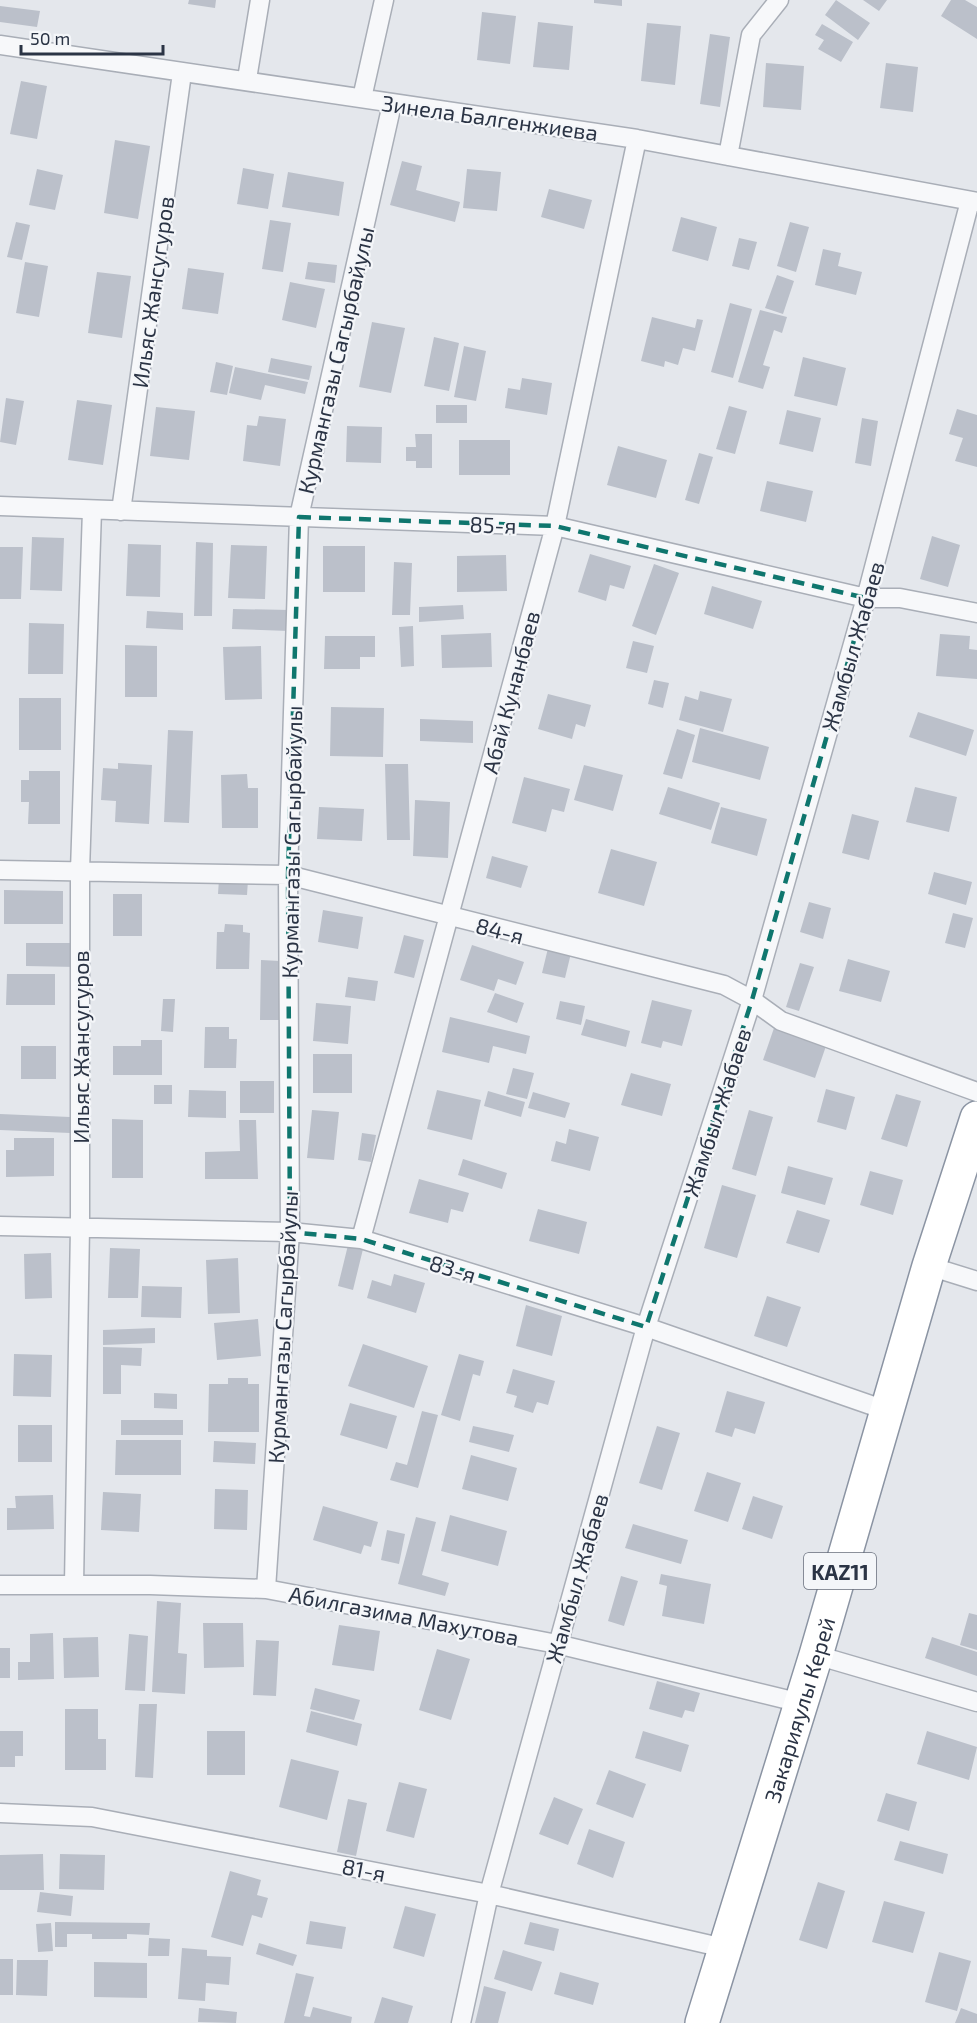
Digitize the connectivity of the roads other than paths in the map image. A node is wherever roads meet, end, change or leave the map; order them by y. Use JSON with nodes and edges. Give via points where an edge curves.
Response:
{"nodes":[{"id":1,"x":260,"y":0,"type":"edge"},
{"id":2,"x":384,"y":0,"type":"edge"},
{"id":3,"x":779,"y":0,"type":"edge"},
{"id":4,"x":0,"y":45,"type":"edge"},
{"id":5,"x":182,"y":73,"type":"junction"},
{"id":6,"x":247,"y":79,"type":"junction"},
{"id":7,"x":362,"y":99,"type":"junction"},
{"id":8,"x":392,"y":104,"type":"junction"},
{"id":9,"x":637,"y":139,"type":"junction"},
{"id":10,"x":728,"y":156,"type":"junction"},
{"id":11,"x":974,"y":202,"type":"edge"},
{"id":12,"x":0,"y":506,"type":"edge"},
{"id":13,"x":92,"y":510,"type":"junction"},
{"id":14,"x":121,"y":511,"type":"junction"},
{"id":15,"x":299,"y":517,"type":"junction"},
{"id":16,"x":555,"y":526,"type":"junction"},
{"id":17,"x":866,"y":598,"type":"junction"},
{"id":18,"x":977,"y":613,"type":"edge"},
{"id":19,"x":0,"y":870,"type":"edge"},
{"id":20,"x":80,"y":872,"type":"junction"},
{"id":21,"x":288,"y":875,"type":"junction"},
{"id":22,"x":448,"y":917,"type":"junction"},
{"id":23,"x":752,"y":1000,"type":"junction"},
{"id":24,"x":977,"y":1092,"type":"edge"},
{"id":25,"x":977,"y":1118,"type":"edge"},
{"id":26,"x":0,"y":1226,"type":"edge"},
{"id":27,"x":80,"y":1227,"type":"junction"},
{"id":28,"x":290,"y":1232,"type":"junction"},
{"id":29,"x":360,"y":1239,"type":"junction"},
{"id":30,"x":929,"y":1266,"type":"junction"},
{"id":31,"x":977,"y":1281,"type":"edge"},
{"id":32,"x":646,"y":1327,"type":"junction"},
{"id":33,"x":888,"y":1411,"type":"junction"},
{"id":34,"x":0,"y":1585,"type":"edge"},
{"id":35,"x":74,"y":1585,"type":"junction"},
{"id":36,"x":266,"y":1589,"type":"junction"},
{"id":37,"x":557,"y":1644,"type":"junction"},
{"id":38,"x":816,"y":1655,"type":"junction"},
{"id":39,"x":977,"y":1702,"type":"edge"},
{"id":40,"x":801,"y":1703,"type":"junction"},
{"id":41,"x":0,"y":1813,"type":"edge"},
{"id":42,"x":489,"y":1894,"type":"junction"},
{"id":43,"x":724,"y":1948,"type":"junction"},
{"id":44,"x":460,"y":2023,"type":"edge"},
{"id":45,"x":702,"y":2023,"type":"edge"}],
"edges":[{"from":1,"to":6,"type":"street"},
{"from":2,"to":7,"type":"street"},
{"from":3,"to":10,"type":"street","via":[[751,35]]},
{"from":4,"to":5,"type":"street","name":"Зинела Балгенжиева"},
{"from":5,"to":6,"type":"street","name":"Зинела Балгенжиева"},
{"from":5,"to":14,"type":"street","name":"Ильяс Жансугуров"},
{"from":6,"to":7,"type":"street","name":"Зинела Балгенжиева"},
{"from":7,"to":8,"type":"street","name":"Зинела Балгенжиева"},
{"from":8,"to":9,"type":"street","name":"Зинела Балгенжиева"},
{"from":8,"to":15,"type":"street","name":"Курмангазы Сагырбайулы"},
{"from":9,"to":10,"type":"street","name":"Зинела Балгенжиева"},
{"from":9,"to":16,"type":"street","name":"Абай Кунанбаев"},
{"from":10,"to":11,"type":"street","name":"Зинела Балгенжиева"},
{"from":11,"to":17,"type":"street","name":"Жамбыл Жабаев"},
{"from":12,"to":13,"type":"street","name":"85-я"},
{"from":13,"to":14,"type":"street","name":"85-я"},
{"from":13,"to":20,"type":"street","name":"Ильяс Жансугуров"},
{"from":14,"to":15,"type":"street","name":"85-я"},
{"from":15,"to":16,"type":"street","name":"85-я"},
{"from":15,"to":21,"type":"street","name":"Курмангазы Сагырбайулы"},
{"from":16,"to":17,"type":"street","name":"85-я"},
{"from":16,"to":22,"type":"street","name":"Абай Кунанбаев"},
{"from":17,"to":18,"type":"street","name":"85-я","via":[[900,598]]},
{"from":17,"to":23,"type":"street","name":"Жамбыл Жабаев"},
{"from":19,"to":20,"type":"street","name":"84-я"},
{"from":20,"to":21,"type":"street","name":"84-я"},
{"from":20,"to":27,"type":"street","name":"Ильяс Жансугуров"},
{"from":21,"to":22,"type":"street","name":"84-я"},
{"from":21,"to":28,"type":"street","name":"Курмангазы Сагырбайулы"},
{"from":22,"to":23,"type":"street","name":"84-я","via":[[724,985]]},
{"from":22,"to":29,"type":"street","name":"Абай Кунанбаев"},
{"from":23,"to":24,"type":"street","name":"84-я","via":[[781,1021]]},
{"from":23,"to":32,"type":"street","name":"Жамбыл Жабаев"},
{"from":25,"to":30,"type":"highway","name":"Закарияулы Керей","number":"KAZ11"},
{"from":26,"to":27,"type":"street","name":"83-я"},
{"from":27,"to":28,"type":"street","name":"83-я"},
{"from":27,"to":35,"type":"street","name":"Ильяс Жансугуров"},
{"from":28,"to":29,"type":"street","name":"83-я"},
{"from":28,"to":36,"type":"street","name":"Курмангазы Сагырбайулы"},
{"from":29,"to":32,"type":"street","name":"83-я"},
{"from":30,"to":31,"type":"street"},
{"from":30,"to":33,"type":"highway","name":"Закарияулы Керей","number":"KAZ11"},
{"from":32,"to":33,"type":"street","name":"83-я"},
{"from":32,"to":37,"type":"street","name":"Жамбыл Жабаев"},
{"from":33,"to":38,"type":"highway","name":"Закарияулы Керей","number":"KAZ11"},
{"from":34,"to":35,"type":"street","name":"Абилгазима Махутова"},
{"from":35,"to":36,"type":"street","name":"Абилгазима Махутова"},
{"from":36,"to":37,"type":"street","name":"Абилгазима Махутова"},
{"from":37,"to":40,"type":"street","name":"Абилгазима Махутова"},
{"from":37,"to":42,"type":"street","name":"Жамбыл Жабаев"},
{"from":38,"to":39,"type":"street"},
{"from":38,"to":40,"type":"highway","name":"Закарияулы Керей","number":"KAZ11"},
{"from":40,"to":43,"type":"highway","name":"Закарияулы Керей","number":"KAZ11"},
{"from":41,"to":42,"type":"street","name":"81-я","via":[[92,1817]]},
{"from":42,"to":43,"type":"street","name":"81-я"},
{"from":42,"to":44,"type":"street","name":"Жамбыл Жабаев"},
{"from":43,"to":45,"type":"highway","name":"Закарияулы Керей","number":"KAZ11"}]}
